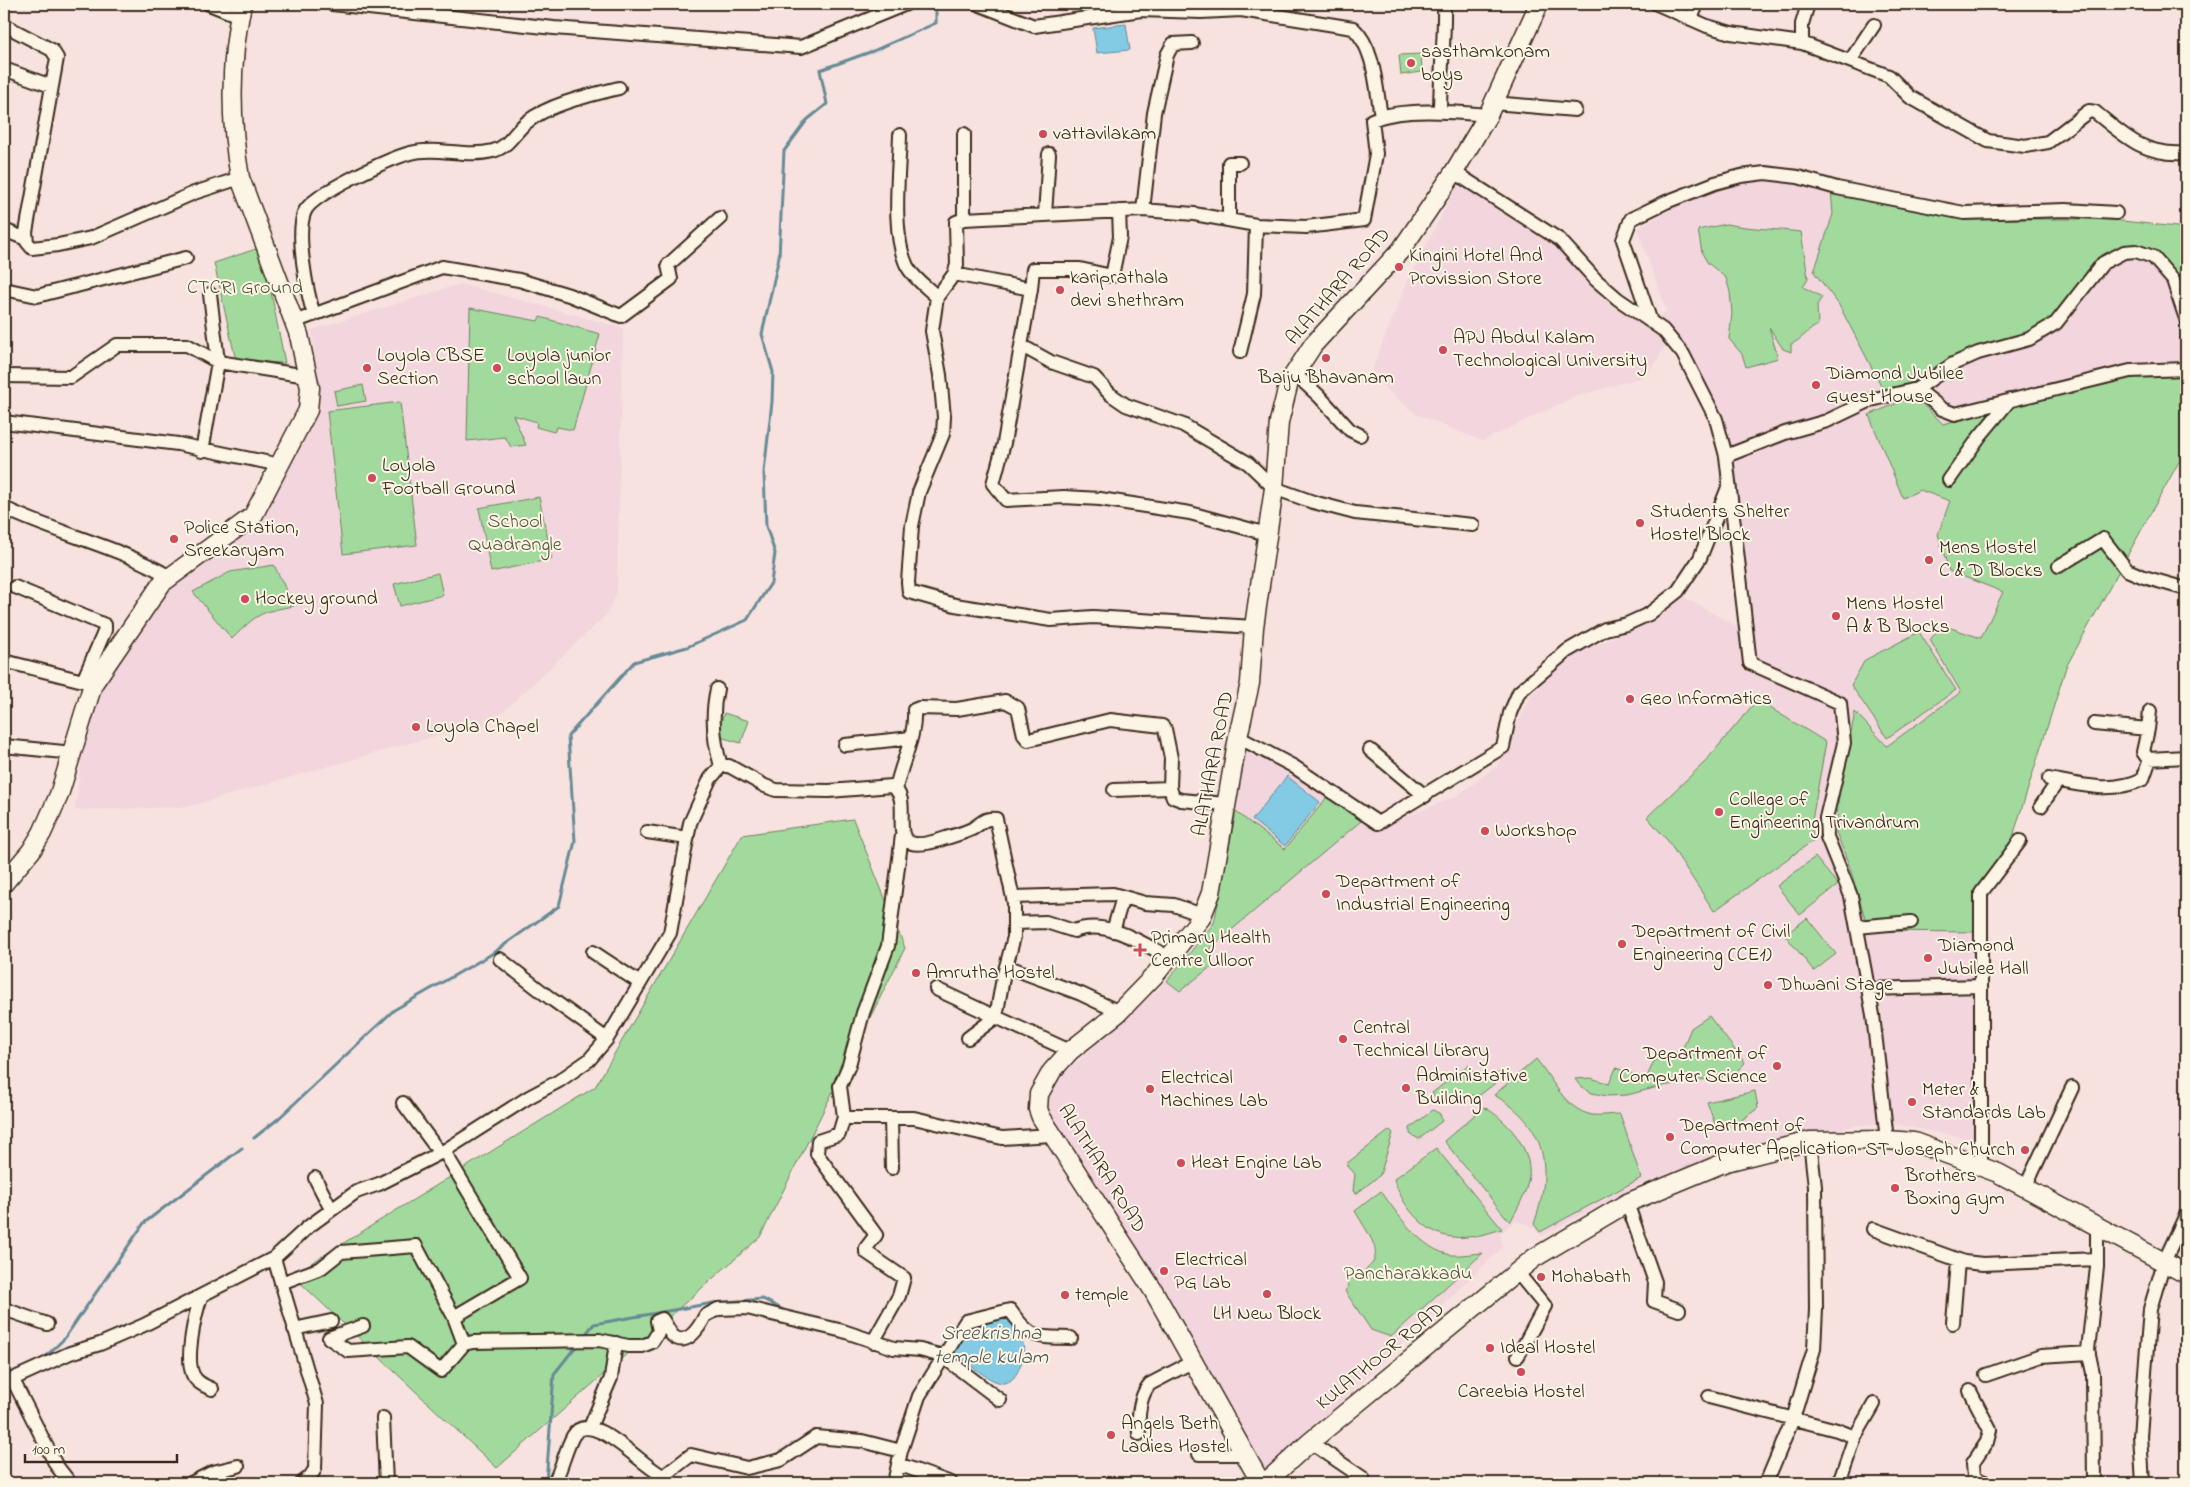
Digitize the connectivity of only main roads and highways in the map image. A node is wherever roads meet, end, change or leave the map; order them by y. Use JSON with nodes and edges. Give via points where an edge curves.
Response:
{"nodes":[{"id":1,"x":1539,"y":4,"type":"edge"},
{"id":2,"x":240,"y":10,"type":"edge"},
{"id":3,"x":4,"y":883,"type":"edge"},
{"id":4,"x":2186,"y":1274,"type":"edge"},
{"id":5,"x":1261,"y":1483,"type":"edge"},
{"id":6,"x":1265,"y":1483,"type":"edge"}],
"edges":[{"from":1,"to":5,"type":"main road","name":"ALATHARA ROAD","via":[[1490,109],[1454,172],[1400,250],[1313,345],[1289,382],[1278,422],[1274,488],[1254,627],[1250,684],[1211,893],[1202,915],[1170,958],[1118,1012],[1052,1070],[1038,1097],[1041,1117],[1095,1198],[1194,1361]]},
{"from":2,"to":3,"type":"main road","via":[[232,98],[236,156],[240,178],[299,335],[310,388],[308,410],[253,516],[162,583],[88,683],[73,753],[59,794],[31,851]]},
{"from":4,"to":6,"type":"main road","name":"KULATHOOR ROAD","via":[[1998,1173],[1914,1142],[1810,1141],[1726,1162],[1627,1203],[1534,1258],[1310,1442]]}]}
